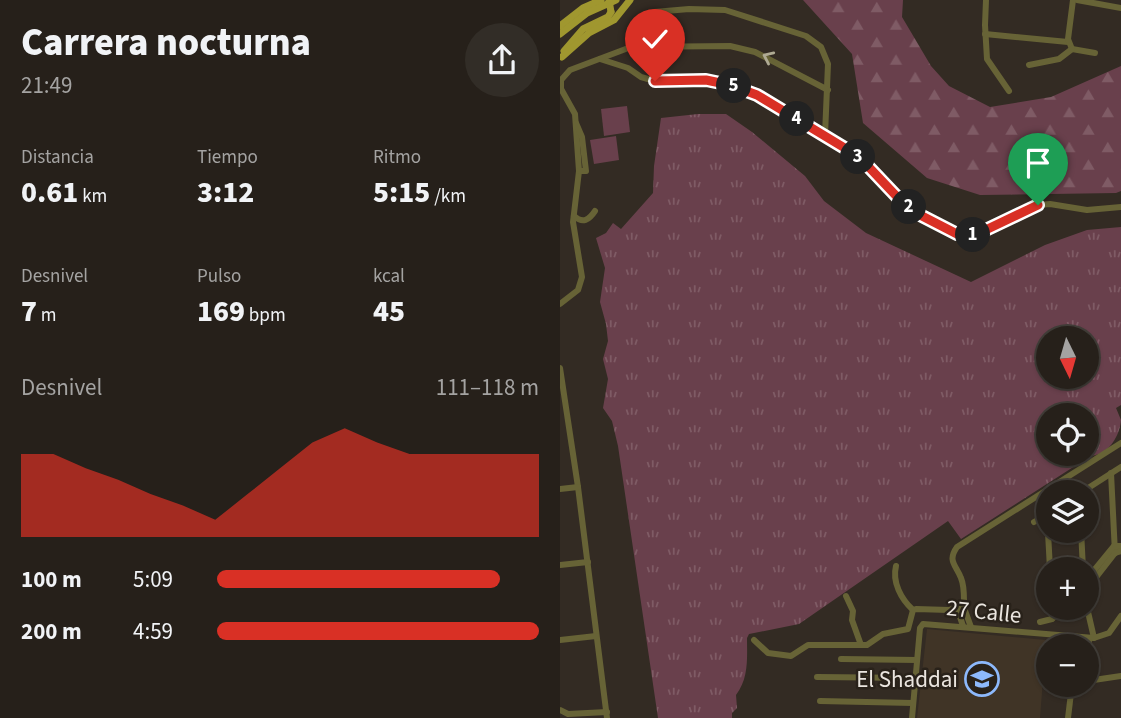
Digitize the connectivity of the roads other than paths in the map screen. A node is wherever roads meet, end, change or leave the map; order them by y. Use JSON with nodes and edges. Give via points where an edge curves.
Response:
{"nodes":[{"id":1,"x":601,"y":0,"type":"edge"},
{"id":2,"x":609,"y":0,"type":"edge"},
{"id":3,"x":616,"y":0,"type":"edge"},
{"id":4,"x":630,"y":0,"type":"edge"},
{"id":5,"x":986,"y":0,"type":"edge"},
{"id":6,"x":1075,"y":0,"type":"edge"},
{"id":7,"x":1121,"y":8,"type":"edge"},
{"id":8,"x":654,"y":12,"type":"dead end"},
{"id":9,"x":560,"y":26,"type":"edge"},
{"id":10,"x":560,"y":34,"type":"edge"},
{"id":11,"x":985,"y":34,"type":"junction"},
{"id":12,"x":1068,"y":42,"type":"junction"},
{"id":13,"x":1072,"y":49,"type":"junction"},
{"id":14,"x":1095,"y":53,"type":"dead end"},
{"id":15,"x":561,"y":58,"type":"edge"},
{"id":16,"x":600,"y":59,"type":"junction"},
{"id":17,"x":1029,"y":65,"type":"dead end"},
{"id":18,"x":561,"y":88,"type":"edge"},
{"id":19,"x":828,"y":90,"type":"junction"},
{"id":20,"x":1009,"y":91,"type":"dead end"},
{"id":21,"x":825,"y":135,"type":"junction"},
{"id":22,"x":1121,"y":207,"type":"edge"},
{"id":23,"x":595,"y":211,"type":"dead end"},
{"id":24,"x":574,"y":216,"type":"junction"},
{"id":25,"x":560,"y":304,"type":"edge"},
{"id":26,"x":560,"y":368,"type":"edge"},
{"id":27,"x":563,"y":412,"type":"edge"},
{"id":28,"x":1121,"y":443,"type":"edge"},
{"id":29,"x":1121,"y":467,"type":"edge"},
{"id":30,"x":1111,"y":473,"type":"junction"},
{"id":31,"x":1099,"y":481,"type":"edge"},
{"id":32,"x":578,"y":487,"type":"junction"},
{"id":33,"x":560,"y":489,"type":"edge"},
{"id":34,"x":1118,"y":549,"type":"edge"},
{"id":35,"x":587,"y":562,"type":"junction"},
{"id":36,"x":560,"y":565,"type":"edge"},
{"id":37,"x":896,"y":566,"type":"dead end"},
{"id":38,"x":1099,"y":567,"type":"edge"},
{"id":39,"x":1099,"y":573,"type":"edge"},
{"id":40,"x":846,"y":596,"type":"dead end"},
{"id":41,"x":960,"y":607,"type":"junction"},
{"id":42,"x":913,"y":610,"type":"junction"},
{"id":43,"x":1121,"y":616,"type":"edge"},
{"id":44,"x":1048,"y":620,"type":"edge"},
{"id":45,"x":1040,"y":622,"type":"dead end"},
{"id":46,"x":963,"y":626,"type":"junction"},
{"id":47,"x":971,"y":627,"type":"junction"},
{"id":48,"x":1047,"y":634,"type":"edge"},
{"id":49,"x":596,"y":636,"type":"junction"},
{"id":50,"x":1099,"y":636,"type":"edge"},
{"id":51,"x":560,"y":640,"type":"edge"},
{"id":52,"x":754,"y":640,"type":"dead end"},
{"id":53,"x":861,"y":645,"type":"junction"},
{"id":54,"x":841,"y":659,"type":"dead end"},
{"id":55,"x":917,"y":660,"type":"junction"},
{"id":56,"x":1121,"y":676,"type":"edge"},
{"id":57,"x":817,"y":677,"type":"dead end"},
{"id":58,"x":916,"y":678,"type":"junction"},
{"id":59,"x":1099,"y":679,"type":"edge"},
{"id":60,"x":1071,"y":697,"type":"edge"},
{"id":61,"x":820,"y":701,"type":"dead end"},
{"id":62,"x":914,"y":703,"type":"junction"},
{"id":63,"x":560,"y":710,"type":"edge"},
{"id":64,"x":607,"y":715,"type":"edge"},
{"id":65,"x":912,"y":718,"type":"edge"},
{"id":66,"x":1068,"y":718,"type":"edge"}],
"edges":[{"from":1,"to":9,"type":"main road"},
{"from":2,"to":15,"type":"main road","bridge":true,"via":[[608,17],[579,33]]},
{"from":3,"to":10,"type":"main road","via":[[587,13]]},
{"from":4,"to":15,"type":"main road","via":[[614,20],[589,33]]},
{"from":5,"to":11,"type":"street"},
{"from":6,"to":7,"type":"street"},
{"from":6,"to":12,"type":"street"},
{"from":8,"to":19,"type":"street","via":[[725,10],[806,36],[821,47],[828,64]]},
{"from":11,"to":12,"type":"street"},
{"from":11,"to":20,"type":"street","via":[[987,59]]},
{"from":12,"to":13,"type":"street"},
{"from":13,"to":14,"type":"street"},
{"from":13,"to":17,"type":"street","via":[[1059,59]]},
{"from":16,"to":18,"type":"street","via":[[570,71],[561,80]]},
{"from":19,"to":16,"type":"street","one_way":true,"via":[[755,52],[730,46],[631,47]]},
{"from":16,"to":21,"type":"street","via":[[655,81],[706,80],[730,85],[757,95]]},
{"from":18,"to":24,"type":"street","via":[[582,137],[586,171],[579,171]]},
{"from":19,"to":21,"type":"street"},
{"from":21,"to":22,"type":"street","via":[[865,163],[901,201],[964,236],[1038,205],[1087,211]]},
{"from":23,"to":24,"type":"street","via":[[585,221]]},
{"from":24,"to":25,"type":"street","via":[[582,283]]},
{"from":26,"to":27,"type":"street"},
{"from":27,"to":32,"type":"street"},
{"from":28,"to":41,"type":"street","via":[[957,547],[951,561],[961,577],[964,595]]},
{"from":29,"to":30,"type":"street"},
{"from":30,"to":31,"type":"street"},
{"from":30,"to":34,"type":"street"},
{"from":32,"to":33,"type":"street"},
{"from":32,"to":35,"type":"street"},
{"from":34,"to":38,"type":"street"},
{"from":34,"to":39,"type":"street"},
{"from":35,"to":36,"type":"street"},
{"from":35,"to":49,"type":"street"},
{"from":37,"to":42,"type":"street","via":[[898,587]]},
{"from":40,"to":53,"type":"street"},
{"from":41,"to":42,"type":"street"},
{"from":41,"to":46,"type":"street"},
{"from":41,"to":47,"type":"street"},
{"from":42,"to":53,"type":"street","via":[[904,632]]},
{"from":43,"to":50,"type":"street","via":[[1109,633]]},
{"from":44,"to":45,"type":"street"},
{"from":46,"to":47,"type":"street","name":"27 Calle"},
{"from":46,"to":55,"type":"street","name":"27 Calle","via":[[927,623],[920,628]]},
{"from":47,"to":48,"type":"street","name":"27 Calle"},
{"from":49,"to":51,"type":"street"},
{"from":49,"to":64,"type":"street"},
{"from":52,"to":53,"type":"street","via":[[768,653],[785,656],[808,645]]},
{"from":54,"to":55,"type":"street"},
{"from":55,"to":58,"type":"street"},
{"from":56,"to":59,"type":"street"},
{"from":57,"to":58,"type":"street"},
{"from":58,"to":62,"type":"street"},
{"from":60,"to":66,"type":"street"},
{"from":61,"to":62,"type":"street"},
{"from":62,"to":65,"type":"street"},
{"from":63,"to":64,"type":"street"}]}
